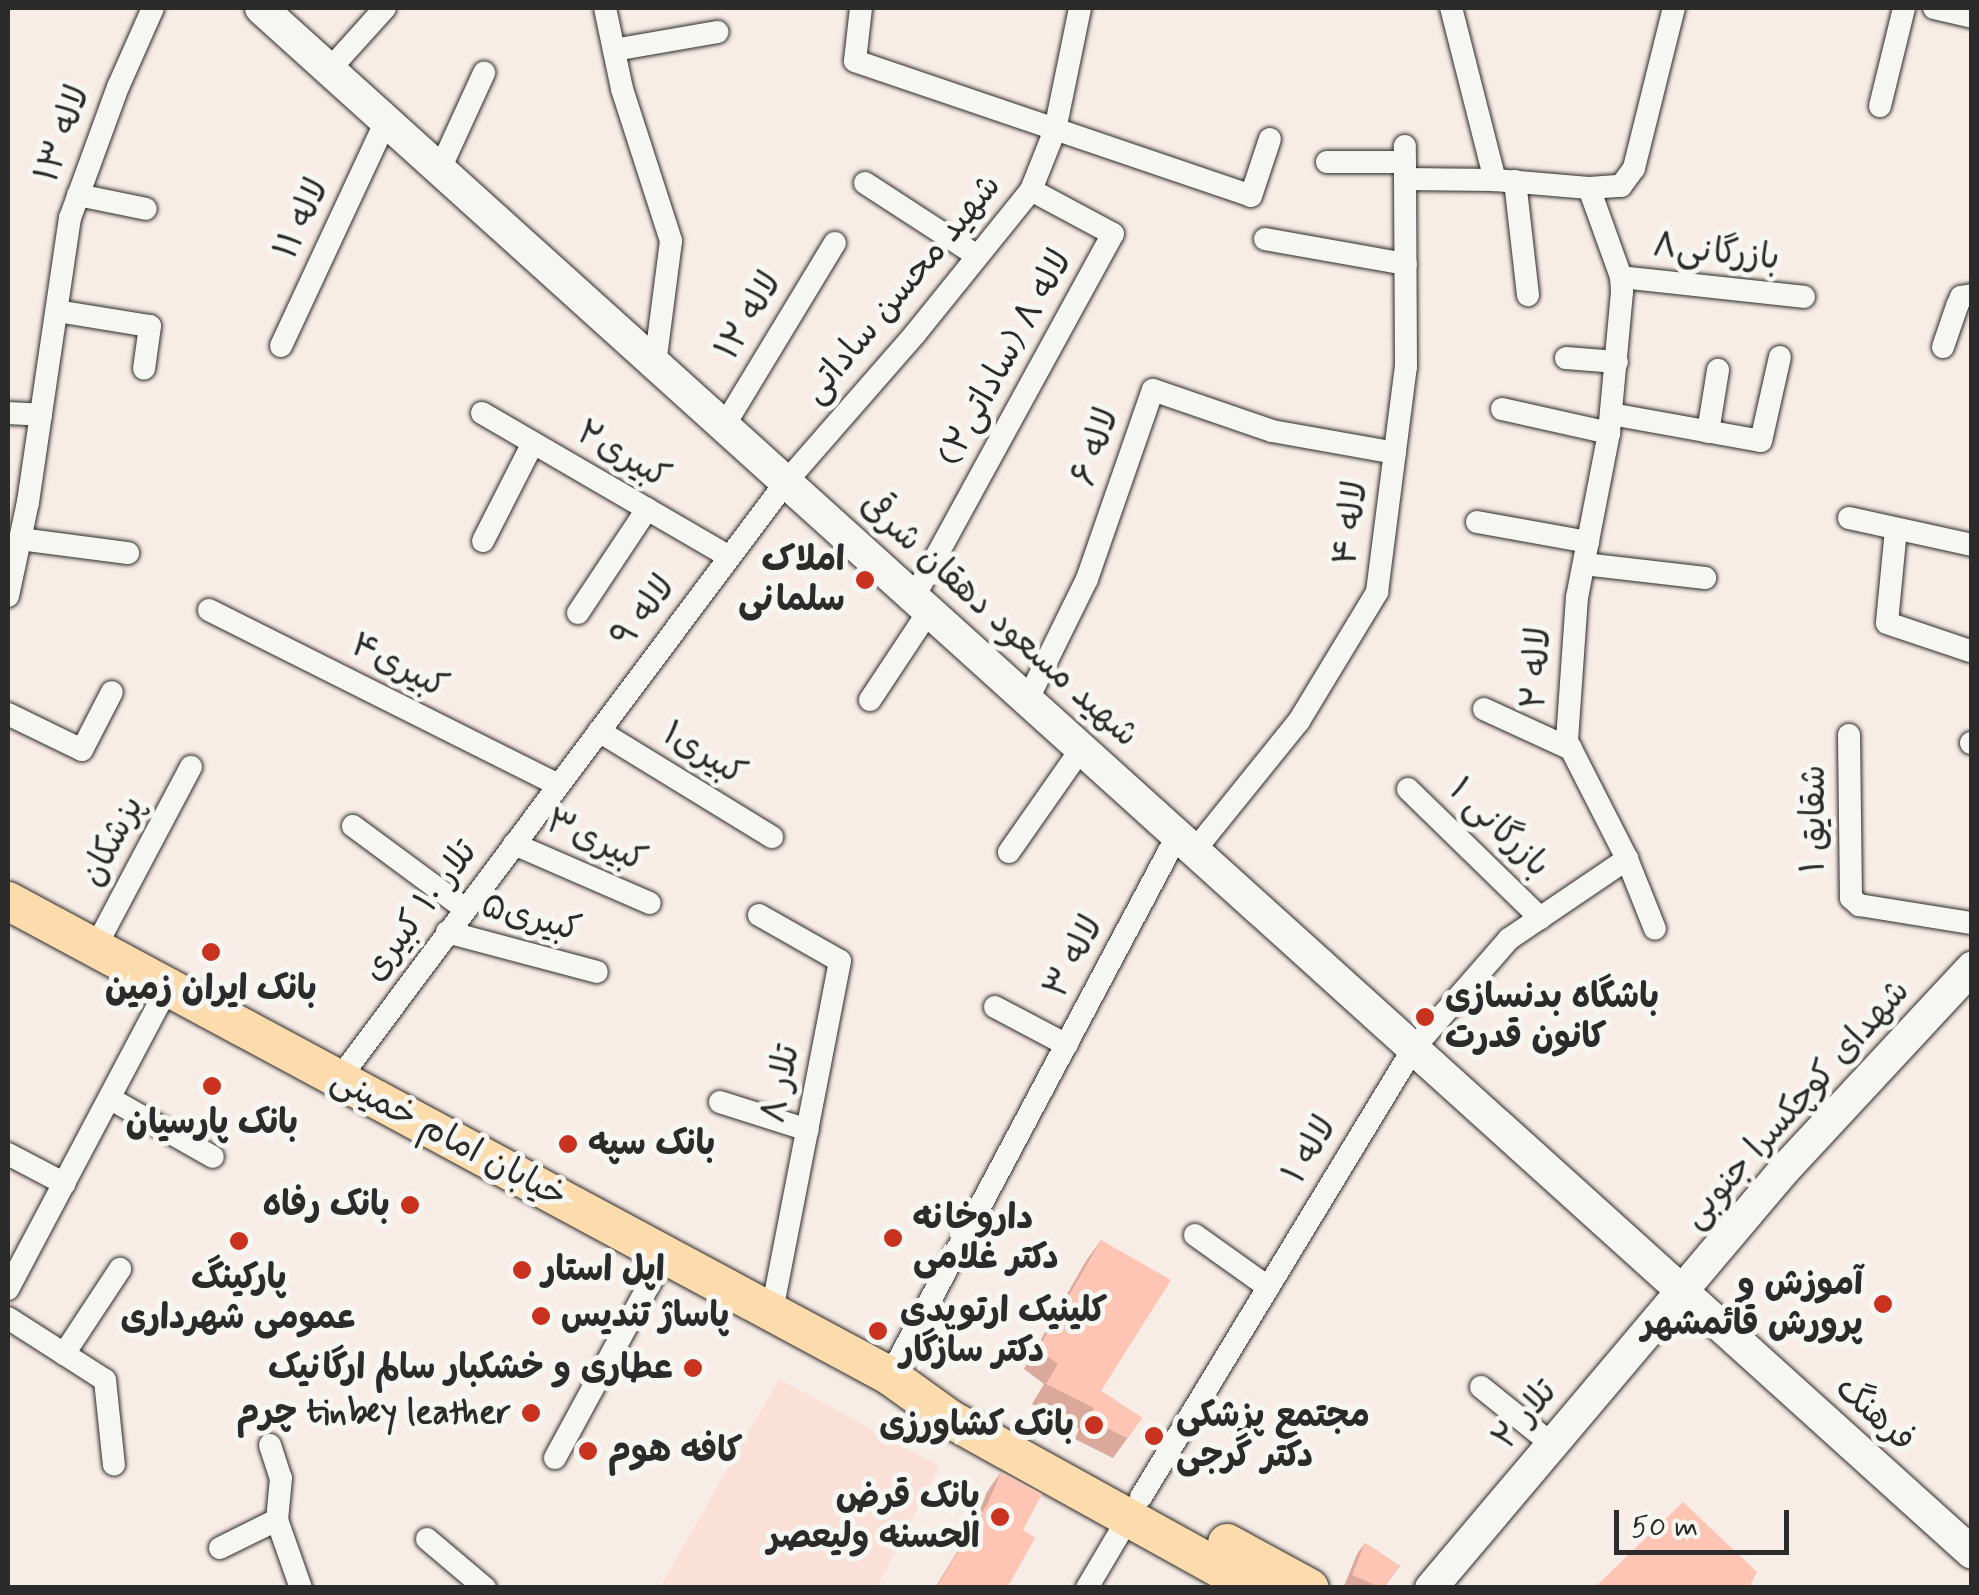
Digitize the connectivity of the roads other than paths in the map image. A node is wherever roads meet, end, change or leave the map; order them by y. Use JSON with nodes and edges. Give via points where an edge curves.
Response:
{"nodes":[{"id":1,"x":153,"y":8,"type":"edge"},
{"id":2,"x":261,"y":8,"type":"edge"},
{"id":3,"x":384,"y":8,"type":"edge"},
{"id":4,"x":605,"y":8,"type":"edge"},
{"id":5,"x":862,"y":8,"type":"edge"},
{"id":6,"x":1080,"y":8,"type":"edge"},
{"id":7,"x":1451,"y":8,"type":"edge"},
{"id":8,"x":1674,"y":8,"type":"edge"},
{"id":9,"x":1904,"y":8,"type":"edge"},
{"id":10,"x":1934,"y":8,"type":"edge"},
{"id":11,"x":1972,"y":17,"type":"edge"},
{"id":12,"x":717,"y":32,"type":"dead end"},
{"id":13,"x":614,"y":50,"type":"junction"},
{"id":14,"x":330,"y":69,"type":"junction"},
{"id":15,"x":484,"y":73,"type":"dead end"},
{"id":16,"x":1880,"y":106,"type":"dead end"},
{"id":17,"x":386,"y":121,"type":"junction"},
{"id":18,"x":1055,"y":130,"type":"junction"},
{"id":19,"x":1270,"y":139,"type":"dead end"},
{"id":20,"x":1328,"y":162,"type":"dead end"},
{"id":21,"x":1405,"y":162,"type":"junction"},
{"id":22,"x":440,"y":169,"type":"junction"},
{"id":23,"x":1505,"y":180,"type":"junction"},
{"id":24,"x":866,"y":183,"type":"dead end"},
{"id":25,"x":1589,"y":188,"type":"junction"},
{"id":26,"x":1031,"y":190,"type":"junction"},
{"id":27,"x":78,"y":194,"type":"junction"},
{"id":28,"x":146,"y":209,"type":"dead end"},
{"id":29,"x":1265,"y":239,"type":"dead end"},
{"id":30,"x":834,"y":243,"type":"dead end"},
{"id":31,"x":976,"y":255,"type":"junction"},
{"id":32,"x":1406,"y":264,"type":"junction"},
{"id":33,"x":1621,"y":277,"type":"junction"},
{"id":34,"x":1528,"y":295,"type":"dead end"},
{"id":35,"x":1966,"y":296,"type":"edge"},
{"id":36,"x":1804,"y":297,"type":"dead end"},
{"id":37,"x":57,"y":310,"type":"junction"},
{"id":38,"x":281,"y":346,"type":"dead end"},
{"id":39,"x":1943,"y":348,"type":"dead end"},
{"id":40,"x":1780,"y":357,"type":"dead end"},
{"id":41,"x":1566,"y":358,"type":"dead end"},
{"id":42,"x":1617,"y":362,"type":"junction"},
{"id":43,"x":655,"y":364,"type":"junction"},
{"id":44,"x":144,"y":369,"type":"dead end"},
{"id":45,"x":1718,"y":370,"type":"dead end"},
{"id":46,"x":1502,"y":409,"type":"dead end"},
{"id":47,"x":8,"y":413,"type":"edge"},
{"id":48,"x":42,"y":414,"type":"junction"},
{"id":49,"x":482,"y":414,"type":"dead end"},
{"id":50,"x":1610,"y":424,"type":"junction"},
{"id":51,"x":724,"y":426,"type":"junction"},
{"id":52,"x":1708,"y":432,"type":"junction"},
{"id":53,"x":533,"y":443,"type":"junction"},
{"id":54,"x":1395,"y":453,"type":"junction"},
{"id":55,"x":786,"y":482,"type":"junction"},
{"id":56,"x":647,"y":510,"type":"junction"},
{"id":57,"x":1849,"y":518,"type":"dead end"},
{"id":58,"x":1477,"y":522,"type":"dead end"},
{"id":59,"x":1896,"y":528,"type":"junction"},
{"id":60,"x":20,"y":539,"type":"junction"},
{"id":61,"x":483,"y":540,"type":"dead end"},
{"id":62,"x":1972,"y":544,"type":"edge"},
{"id":63,"x":1586,"y":552,"type":"junction"},
{"id":64,"x":128,"y":554,"type":"dead end"},
{"id":65,"x":729,"y":558,"type":"junction"},
{"id":66,"x":1705,"y":578,"type":"dead end"},
{"id":67,"x":8,"y":596,"type":"edge"},
{"id":68,"x":921,"y":604,"type":"junction"},
{"id":69,"x":209,"y":610,"type":"dead end"},
{"id":70,"x":578,"y":613,"type":"dead end"},
{"id":71,"x":1970,"y":651,"type":"edge"},
{"id":72,"x":112,"y":692,"type":"dead end"},
{"id":73,"x":870,"y":700,"type":"dead end"},
{"id":74,"x":1027,"y":700,"type":"junction"},
{"id":75,"x":1484,"y":709,"type":"dead end"},
{"id":76,"x":8,"y":714,"type":"edge"},
{"id":77,"x":599,"y":730,"type":"junction"},
{"id":78,"x":1848,"y":735,"type":"dead end"},
{"id":79,"x":1080,"y":748,"type":"junction"},
{"id":80,"x":1571,"y":749,"type":"junction"},
{"id":81,"x":191,"y":768,"type":"dead end"},
{"id":82,"x":558,"y":785,"type":"junction"},
{"id":83,"x":1408,"y":789,"type":"dead end"},
{"id":84,"x":352,"y":826,"type":"dead end"},
{"id":85,"x":772,"y":837,"type":"dead end"},
{"id":86,"x":1185,"y":843,"type":"junction"},
{"id":87,"x":514,"y":844,"type":"junction"},
{"id":88,"x":1009,"y":852,"type":"dead end"},
{"id":89,"x":1627,"y":859,"type":"junction"},
{"id":90,"x":8,"y":901,"type":"edge"},
{"id":91,"x":650,"y":903,"type":"dead end"},
{"id":92,"x":465,"y":908,"type":"junction"},
{"id":93,"x":758,"y":915,"type":"dead end"},
{"id":94,"x":1540,"y":918,"type":"junction"},
{"id":95,"x":1972,"y":923,"type":"edge"},
{"id":96,"x":1656,"y":929,"type":"dead end"},
{"id":97,"x":447,"y":932,"type":"junction"},
{"id":98,"x":95,"y":948,"type":"junction"},
{"id":99,"x":1972,"y":968,"type":"edge"},
{"id":100,"x":597,"y":972,"type":"dead end"},
{"id":101,"x":168,"y":987,"type":"junction"},
{"id":102,"x":995,"y":1007,"type":"dead end"},
{"id":103,"x":1068,"y":1045,"type":"junction"},
{"id":104,"x":1412,"y":1049,"type":"junction"},
{"id":105,"x":339,"y":1079,"type":"junction"},
{"id":106,"x":111,"y":1099,"type":"junction"},
{"id":107,"x":720,"y":1102,"type":"dead end"},
{"id":108,"x":808,"y":1130,"type":"junction"},
{"id":109,"x":8,"y":1154,"type":"edge"},
{"id":110,"x":213,"y":1157,"type":"dead end"},
{"id":111,"x":64,"y":1184,"type":"junction"},
{"id":112,"x":1195,"y":1235,"type":"dead end"},
{"id":113,"x":665,"y":1255,"type":"junction"},
{"id":114,"x":120,"y":1269,"type":"dead end"},
{"id":115,"x":1268,"y":1287,"type":"junction"},
{"id":116,"x":8,"y":1289,"type":"edge"},
{"id":117,"x":1680,"y":1295,"type":"junction"},
{"id":118,"x":772,"y":1312,"type":"junction"},
{"id":119,"x":8,"y":1318,"type":"edge"},
{"id":120,"x":64,"y":1354,"type":"junction"},
{"id":121,"x":890,"y":1376,"type":"junction"},
{"id":122,"x":1482,"y":1387,"type":"dead end"},
{"id":123,"x":1553,"y":1444,"type":"junction"},
{"id":124,"x":270,"y":1445,"type":"dead end"},
{"id":125,"x":556,"y":1458,"type":"dead end"},
{"id":126,"x":114,"y":1464,"type":"dead end"},
{"id":127,"x":1135,"y":1507,"type":"junction"},
{"id":128,"x":277,"y":1520,"type":"junction"},
{"id":129,"x":427,"y":1539,"type":"dead end"},
{"id":130,"x":220,"y":1548,"type":"dead end"},
{"id":131,"x":1972,"y":1553,"type":"edge"},
{"id":132,"x":301,"y":1588,"type":"edge"},
{"id":133,"x":485,"y":1588,"type":"edge"},
{"id":134,"x":1087,"y":1588,"type":"edge"},
{"id":135,"x":1255,"y":1588,"type":"edge"},
{"id":136,"x":1310,"y":1588,"type":"edge"},
{"id":137,"x":1431,"y":1588,"type":"edge"}],
"edges":[{"from":1,"to":27,"type":"street","name":"لاله ۱۳"},
{"from":2,"to":14,"type":"main road","name":"شهید مسعود دهقان شرقی"},
{"from":3,"to":14,"type":"street"},
{"from":4,"to":13,"type":"street"},
{"from":5,"to":18,"type":"street","via":[[855,61]]},
{"from":6,"to":18,"type":"street","name":"شهید محسن ساداتی"},
{"from":7,"to":23,"type":"street"},
{"from":8,"to":25,"type":"street","via":[[1634,168],[1621,186]]},
{"from":9,"to":16,"type":"street"},
{"from":10,"to":11,"type":"street"},
{"from":12,"to":13,"type":"street"},
{"from":13,"to":43,"type":"street","via":[[671,241]]},
{"from":14,"to":17,"type":"main road","name":"شهید مسعود دهقان شرقی"},
{"from":15,"to":22,"type":"street"},
{"from":17,"to":22,"type":"main road","name":"شهید مسعود دهقان شرقی"},
{"from":17,"to":38,"type":"street","name":"لاله ۱۱"},
{"from":18,"to":19,"type":"street","via":[[1251,196]]},
{"from":18,"to":26,"type":"street","name":"شهید محسن ساداتی"},
{"from":20,"to":21,"type":"street"},
{"from":21,"to":23,"type":"street"},
{"from":21,"to":32,"type":"street","name":"لاله ۴"},
{"from":22,"to":43,"type":"main road","name":"شهید مسعود دهقان شرقی"},
{"from":23,"to":25,"type":"street"},
{"from":23,"to":34,"type":"street"},
{"from":24,"to":31,"type":"street"},
{"from":25,"to":33,"type":"street","name":"لاله ۲"},
{"from":26,"to":31,"type":"street","name":"شهید محسن ساداتی"},
{"from":26,"to":68,"type":"street","name":"لاله ۸ (ساداتی۲)","via":[[1113,234]]},
{"from":27,"to":28,"type":"street"},
{"from":27,"to":37,"type":"street","name":"لاله ۱۳"},
{"from":29,"to":32,"type":"street"},
{"from":30,"to":51,"type":"street","name":"لاله ۱۲"},
{"from":31,"to":55,"type":"street","name":"شهید محسن ساداتی"},
{"from":32,"to":54,"type":"street","name":"لاله ۴","via":[[1406,367]]},
{"from":33,"to":36,"type":"street","name":"بازرگانی۸"},
{"from":33,"to":42,"type":"street","name":"لاله ۲"},
{"from":35,"to":39,"type":"street"},
{"from":37,"to":44,"type":"street","via":[[150,326]]},
{"from":37,"to":48,"type":"street","name":"لاله ۱۳"},
{"from":40,"to":52,"type":"street","via":[[1760,441]]},
{"from":41,"to":42,"type":"street"},
{"from":42,"to":50,"type":"street","name":"لاله ۲"},
{"from":43,"to":51,"type":"main road","name":"شهید مسعود دهقان شرقی"},
{"from":45,"to":52,"type":"street"},
{"from":46,"to":50,"type":"street"},
{"from":47,"to":48,"type":"street"},
{"from":48,"to":60,"type":"street","name":"لاله ۱۳"},
{"from":49,"to":53,"type":"street","name":"کبیری۲"},
{"from":50,"to":52,"type":"street"},
{"from":50,"to":63,"type":"street","name":"لاله ۲"},
{"from":51,"to":55,"type":"main road","name":"شهید مسعود دهقان شرقی"},
{"from":53,"to":56,"type":"street","name":"کبیری۲"},
{"from":53,"to":61,"type":"street"},
{"from":54,"to":74,"type":"street","name":"لاله ۶","via":[[1272,431],[1153,390],[1087,579]]},
{"from":54,"to":86,"type":"street","name":"لاله ۴","via":[[1377,592],[1298,721]]},
{"from":55,"to":65,"type":"street","name":"لاله ۹"},
{"from":55,"to":68,"type":"main road","name":"شهید مسعود دهقان شرقی"},
{"from":56,"to":65,"type":"street","name":"کبیری۲"},
{"from":56,"to":70,"type":"street"},
{"from":57,"to":59,"type":"street"},
{"from":58,"to":63,"type":"street"},
{"from":59,"to":62,"type":"street"},
{"from":59,"to":71,"type":"street","via":[[1886,623]]},
{"from":60,"to":64,"type":"street"},
{"from":60,"to":67,"type":"street","name":"لاله ۱۳"},
{"from":63,"to":66,"type":"street"},
{"from":63,"to":80,"type":"street","name":"لاله ۲","via":[[1577,598]]},
{"from":65,"to":77,"type":"street","name":"لاله ۹"},
{"from":68,"to":73,"type":"street"},
{"from":68,"to":74,"type":"main road","name":"شهید مسعود دهقان شرقی"},
{"from":69,"to":82,"type":"street","name":"کبیری۴"},
{"from":72,"to":76,"type":"street","via":[[82,750]]},
{"from":74,"to":79,"type":"main road","name":"شهید مسعود دهقان شرقی"},
{"from":75,"to":80,"type":"street"},
{"from":77,"to":82,"type":"street","name":"لاله ۹"},
{"from":77,"to":85,"type":"street","name":"کبیری۱"},
{"from":78,"to":95,"type":"street","name":"شقایق ۱","via":[[1851,898],[1859,905]]},
{"from":79,"to":86,"type":"main road","name":"شهید مسعود دهقان شرقی"},
{"from":79,"to":88,"type":"street"},
{"from":80,"to":89,"type":"street","name":"لاله ۲"},
{"from":81,"to":98,"type":"street","name":"پزشکان"},
{"from":82,"to":87,"type":"street","name":"تلار ۱۰ کبیری"},
{"from":83,"to":94,"type":"street","name":"بازرگانی ۱"},
{"from":84,"to":92,"type":"street"},
{"from":86,"to":103,"type":"street","name":"لاله ۳"},
{"from":86,"to":104,"type":"main road","name":"شهید مسعود دهقان شرقی"},
{"from":87,"to":91,"type":"street","name":"کبیری۳"},
{"from":87,"to":92,"type":"street","name":"تلار ۱۰ کبیری"},
{"from":89,"to":94,"type":"street"},
{"from":89,"to":96,"type":"street","name":"لاله ۲"},
{"from":90,"to":98,"type":"main road","name":"خیابان امام خمینی"},
{"from":92,"to":97,"type":"street","name":"تلار ۱۰ کبیری"},
{"from":93,"to":108,"type":"street","name":"تلار ۸","via":[[840,960]]},
{"from":94,"to":104,"type":"street","via":[[1509,939]]},
{"from":97,"to":100,"type":"street","name":"کبیری۵"},
{"from":97,"to":105,"type":"street","name":"تلار ۱۰ کبیری"},
{"from":98,"to":101,"type":"main road","name":"خیابان امام خمینی"},
{"from":99,"to":117,"type":"main road","name":"شهدای کوچکسرا جنوبی"},
{"from":101,"to":105,"type":"main road","name":"خیابان امام خمینی"},
{"from":101,"to":106,"type":"street"},
{"from":102,"to":103,"type":"street"},
{"from":103,"to":121,"type":"street","name":"لاله ۳"},
{"from":104,"to":115,"type":"street","name":"لاله ۱"},
{"from":104,"to":117,"type":"main road","name":"شهید مسعود دهقان شرقی"},
{"from":105,"to":113,"type":"main road","name":"خیابان امام خمینی"},
{"from":106,"to":110,"type":"street"},
{"from":106,"to":111,"type":"street"},
{"from":107,"to":108,"type":"street"},
{"from":108,"to":118,"type":"street","name":"تلار ۸"},
{"from":109,"to":111,"type":"street"},
{"from":111,"to":116,"type":"street"},
{"from":112,"to":115,"type":"street"},
{"from":113,"to":118,"type":"main road","name":"خیابان امام خمینی"},
{"from":113,"to":125,"type":"street"},
{"from":114,"to":120,"type":"street"},
{"from":115,"to":127,"type":"street","name":"لاله ۱"},
{"from":117,"to":123,"type":"main road","name":"تلار ۲"},
{"from":117,"to":131,"type":"main road","name":"فرهنگ"},
{"from":118,"to":121,"type":"main road","name":"خیابان امام خمینی"},
{"from":119,"to":120,"type":"street"},
{"from":120,"to":126,"type":"street","via":[[105,1380]]},
{"from":121,"to":127,"type":"main road","name":"خیابان امام خمینی","via":[[950,1419]]},
{"from":122,"to":123,"type":"street"},
{"from":123,"to":137,"type":"main road","name":"تلار ۲"},
{"from":124,"to":128,"type":"street","via":[[281,1478]]},
{"from":127,"to":134,"type":"street","name":"لاله ۱"},
{"from":127,"to":135,"type":"main road","name":"خیابان امام خمینی"},
{"from":127,"to":136,"type":"main road","name":"خیابان امام خمینی"},
{"from":128,"to":130,"type":"street"},
{"from":128,"to":132,"type":"street"},
{"from":129,"to":133,"type":"street"}]}
